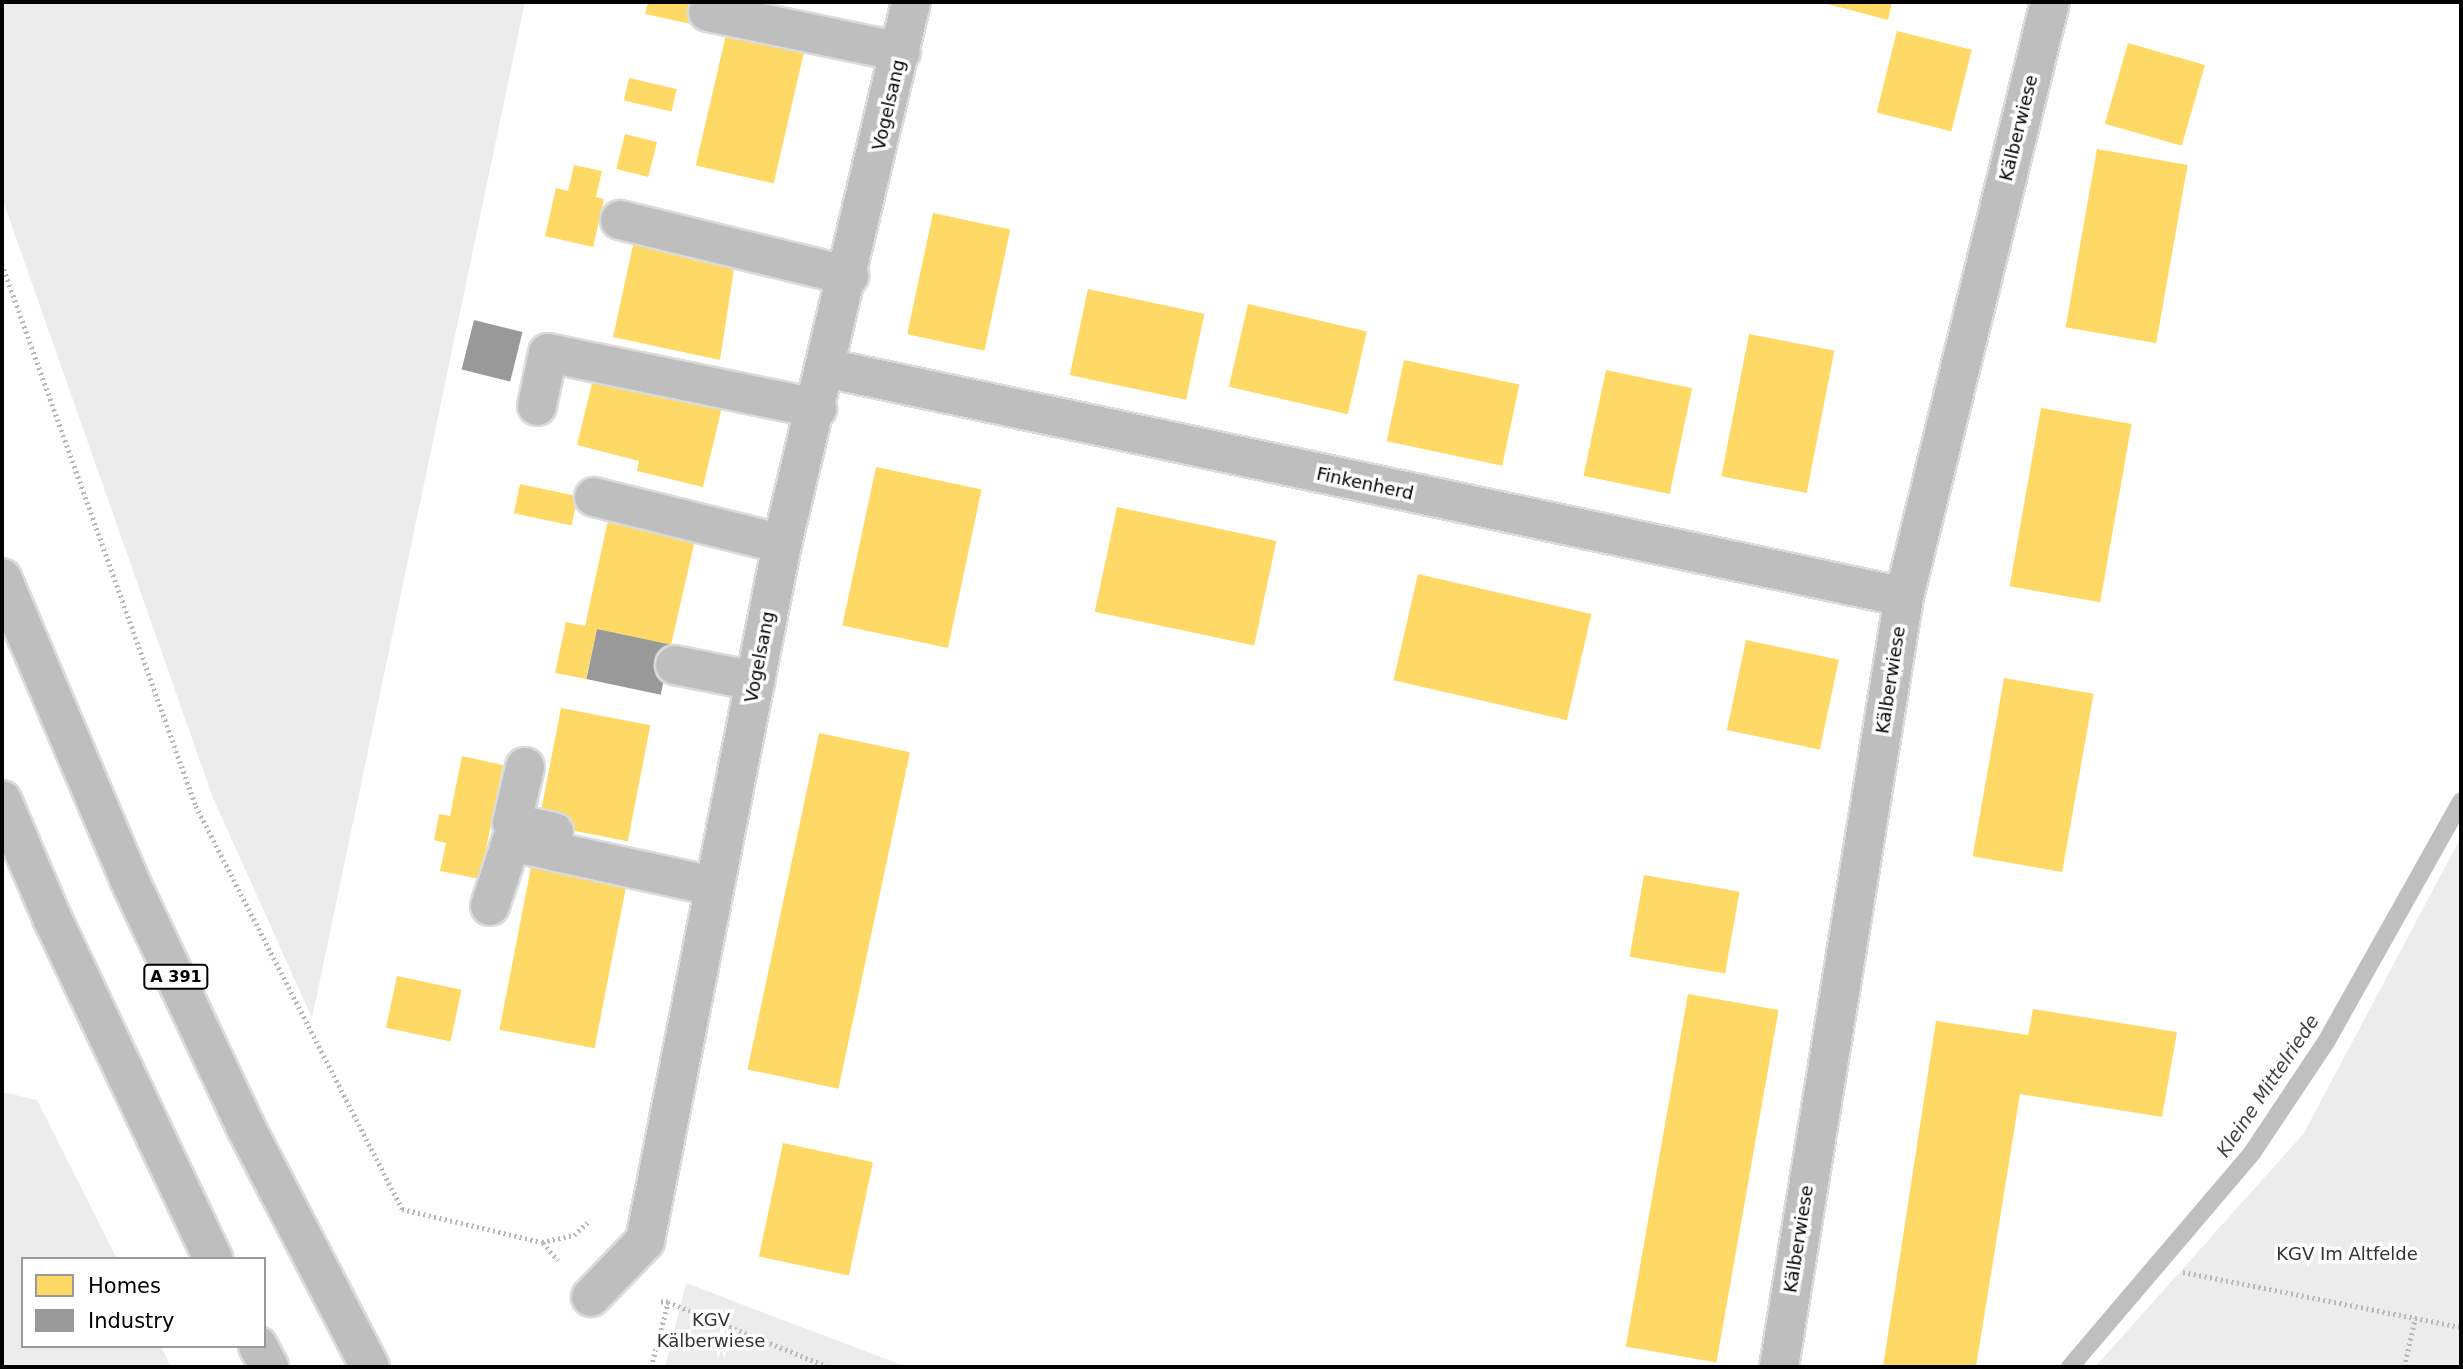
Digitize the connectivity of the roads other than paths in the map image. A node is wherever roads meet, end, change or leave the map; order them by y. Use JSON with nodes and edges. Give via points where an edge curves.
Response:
{"nodes":[{"id":1,"x":911,"y":2,"type":"edge"},
{"id":2,"x":2050,"y":2,"type":"edge"},
{"id":3,"x":708,"y":12,"type":"dead end"},
{"id":4,"x":901,"y":52,"type":"junction"},
{"id":5,"x":620,"y":220,"type":"dead end"},
{"id":6,"x":849,"y":276,"type":"junction"},
{"id":7,"x":826,"y":368,"type":"junction"},
{"id":8,"x":537,"y":406,"type":"dead end"},
{"id":9,"x":817,"y":408,"type":"junction"},
{"id":10,"x":594,"y":497,"type":"dead end"},
{"id":11,"x":782,"y":544,"type":"junction"},
{"id":12,"x":2,"y":578,"type":"edge"},
{"id":13,"x":1904,"y":597,"type":"junction"},
{"id":14,"x":675,"y":665,"type":"dead end"},
{"id":15,"x":755,"y":681,"type":"junction"},
{"id":16,"x":525,"y":767,"type":"dead end"},
{"id":17,"x":2,"y":800,"type":"edge"},
{"id":18,"x":715,"y":875,"type":"junction"},
{"id":19,"x":490,"y":906,"type":"dead end"},
{"id":20,"x":212,"y":1257,"type":"edge"},
{"id":21,"x":591,"y":1297,"type":"dead end"},
{"id":22,"x":259,"y":1348,"type":"edge"},
{"id":23,"x":270,"y":1367,"type":"edge"},
{"id":24,"x":370,"y":1367,"type":"edge"},
{"id":25,"x":1779,"y":1367,"type":"edge"}],
"edges":[{"from":1,"to":4,"type":"main road","name":"Vogelsang"},
{"from":2,"to":13,"type":"main road","name":"Kälberwiese"},
{"from":3,"to":4,"type":"main road"},
{"from":4,"to":6,"type":"main road","name":"Vogelsang"},
{"from":5,"to":6,"type":"main road"},
{"from":6,"to":7,"type":"main road","name":"Vogelsang"},
{"from":7,"to":9,"type":"main road","name":"Vogelsang"},
{"from":7,"to":13,"type":"main road","name":"Finkenherd"},
{"from":8,"to":9,"type":"main road","via":[[548,354]]},
{"from":9,"to":11,"type":"main road","name":"Vogelsang"},
{"from":10,"to":11,"type":"main road"},
{"from":11,"to":15,"type":"main road","name":"Vogelsang"},
{"from":12,"to":24,"type":"main road","number":"A 391","via":[[141,903],[245,1126]]},
{"from":13,"to":25,"type":"main road","name":"Kälberwiese"},
{"from":14,"to":15,"type":"main road"},
{"from":15,"to":18,"type":"main road","name":"Vogelsang"},
{"from":16,"to":18,"type":"main road","via":[[512,823]]},
{"from":17,"to":20,"type":"main road","via":[[52,920]]},
{"from":18,"to":19,"type":"main road","via":[[511,842]]},
{"from":18,"to":21,"type":"main road","name":"Vogelsang","via":[[645,1241]]},
{"from":22,"to":23,"type":"main road"}]}
